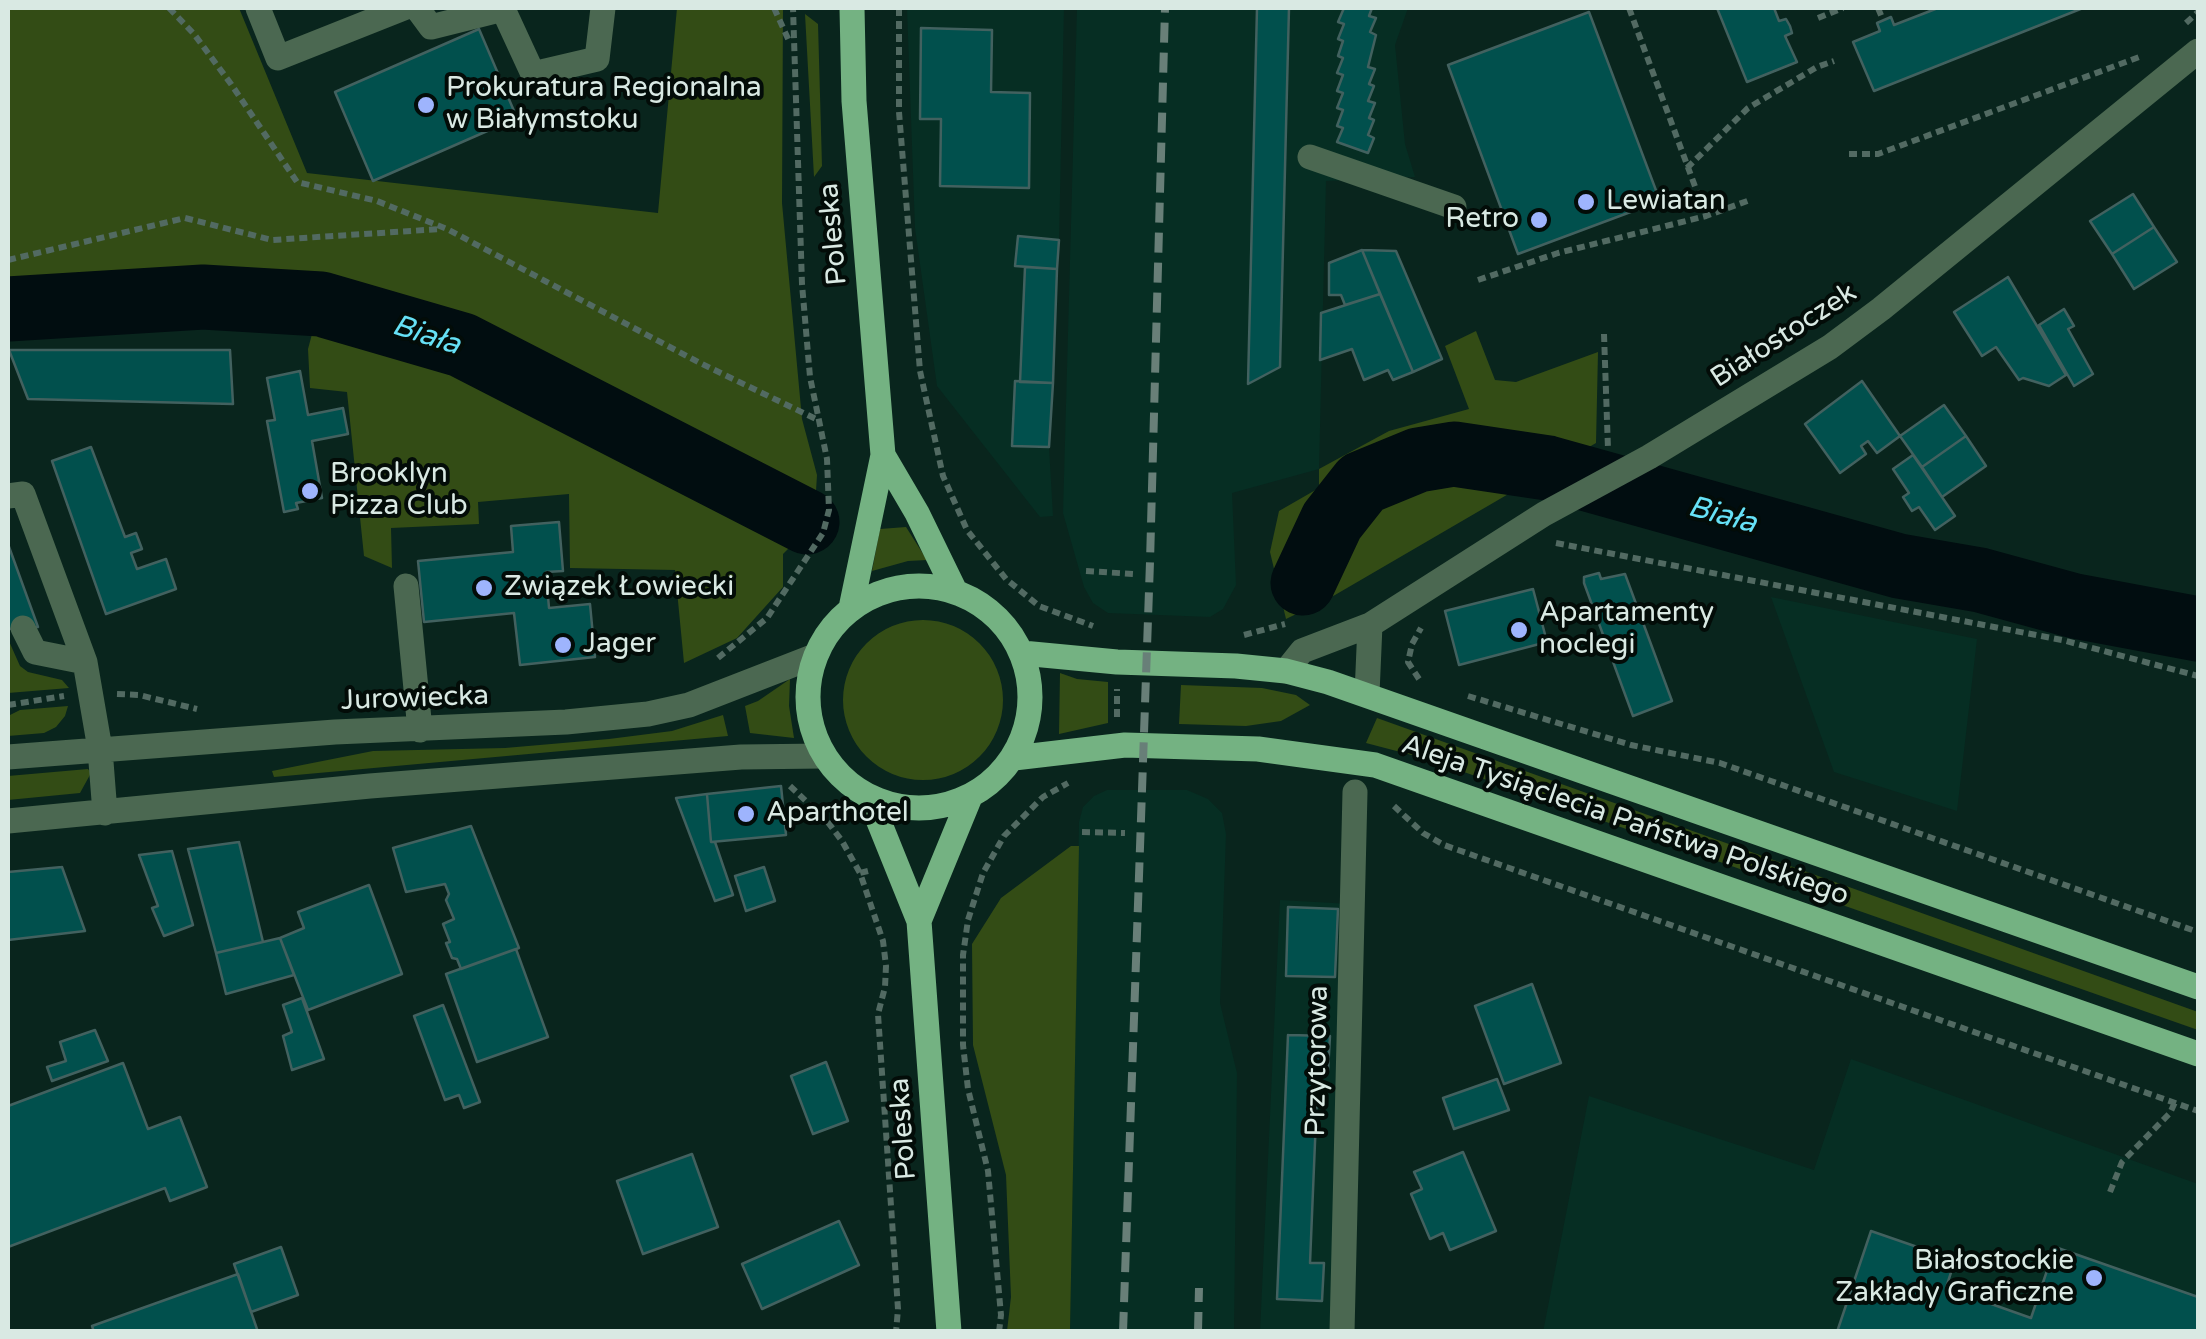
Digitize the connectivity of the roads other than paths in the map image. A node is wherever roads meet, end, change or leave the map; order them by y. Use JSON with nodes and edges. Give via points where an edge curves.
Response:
{"nodes":[{"id":1,"x":258,"y":8,"type":"edge"},
{"id":2,"x":404,"y":8,"type":"edge"},
{"id":3,"x":417,"y":8,"type":"edge"},
{"id":4,"x":603,"y":8,"type":"edge"},
{"id":5,"x":852,"y":8,"type":"edge"},
{"id":6,"x":2198,"y":50,"type":"edge"},
{"id":7,"x":1310,"y":158,"type":"dead end"},
{"id":8,"x":1454,"y":206,"type":"dead end"},
{"id":9,"x":884,"y":455,"type":"junction"},
{"id":10,"x":8,"y":496,"type":"edge"},
{"id":11,"x":406,"y":586,"type":"dead end"},
{"id":12,"x":955,"y":591,"type":"junction"},
{"id":13,"x":851,"y":608,"type":"junction"},
{"id":14,"x":1370,"y":626,"type":"junction"},
{"id":15,"x":23,"y":628,"type":"dead end"},
{"id":16,"x":1022,"y":653,"type":"junction"},
{"id":17,"x":815,"y":656,"type":"junction"},
{"id":18,"x":85,"y":662,"type":"junction"},
{"id":19,"x":1286,"y":670,"type":"junction"},
{"id":20,"x":1367,"y":694,"type":"junction"},
{"id":21,"x":420,"y":730,"type":"junction"},
{"id":22,"x":100,"y":749,"type":"junction"},
{"id":23,"x":823,"y":756,"type":"junction"},
{"id":24,"x":8,"y":757,"type":"edge"},
{"id":25,"x":1014,"y":758,"type":"junction"},
{"id":26,"x":1355,"y":792,"type":"road end"},
{"id":27,"x":869,"y":798,"type":"junction"},
{"id":28,"x":970,"y":798,"type":"junction"},
{"id":29,"x":105,"y":813,"type":"junction"},
{"id":30,"x":8,"y":821,"type":"edge"},
{"id":31,"x":919,"y":921,"type":"junction"},
{"id":32,"x":2198,"y":986,"type":"edge"},
{"id":33,"x":2198,"y":1054,"type":"edge"},
{"id":34,"x":948,"y":1332,"type":"edge"},
{"id":35,"x":1342,"y":1332,"type":"edge"}],
"edges":[{"from":1,"to":2,"type":"street","via":[[278,58]]},
{"from":3,"to":4,"type":"street","via":[[431,27],[503,9],[533,74],[597,59]]},
{"from":5,"to":9,"type":"main road","name":"Poleska"},
{"from":6,"to":14,"type":"street","name":"Białostoczek","via":[[1854,330]]},
{"from":7,"to":8,"type":"street"},
{"from":9,"to":12,"type":"main road","name":"Poleska"},
{"from":9,"to":13,"type":"main road","name":"Poleska"},
{"from":10,"to":18,"type":"street","via":[[22,494]]},
{"from":11,"to":21,"type":"street"},
{"from":12,"to":13,"type":"main road","via":[[919,585],[883,591]]},
{"from":12,"to":16,"type":"main road","via":[[1006,626]]},
{"from":13,"to":17,"type":"main road"},
{"from":14,"to":19,"type":"street","name":"Białostoczek","via":[[1302,650]]},
{"from":14,"to":20,"type":"street"},
{"from":15,"to":18,"type":"street","via":[[36,652]]},
{"from":16,"to":19,"type":"main road","name":"Aleja Tysiąclecia Państwa Polskiego"},
{"from":16,"to":25,"type":"main road","via":[[1031,688],[1028,724]]},
{"from":17,"to":21,"type":"street","name":"Jurowiecka","via":[[648,714]]},
{"from":17,"to":23,"type":"main road","via":[[808,707]]},
{"from":18,"to":22,"type":"street"},
{"from":19,"to":20,"type":"main road","name":"Aleja Tysiąclecia Państwa Polskiego"},
{"from":20,"to":32,"type":"main road","name":"Aleja Tysiąclecia Państwa Polskiego"},
{"from":21,"to":22,"type":"street","name":"Jurowiecka"},
{"from":22,"to":24,"type":"street","name":"Jurowiecka"},
{"from":22,"to":29,"type":"street"},
{"from":23,"to":27,"type":"main road"},
{"from":23,"to":29,"type":"street","via":[[388,785]]},
{"from":25,"to":28,"type":"main road"},
{"from":25,"to":33,"type":"main road","name":"Aleja Tysiąclecia Państwa Polskiego","via":[[1126,745],[1258,748],[1375,765]]},
{"from":26,"to":35,"type":"street","name":"Przytorowa"},
{"from":27,"to":28,"type":"main road","via":[[919,810]]},
{"from":27,"to":31,"type":"main road","name":"Poleska"},
{"from":28,"to":31,"type":"main road","name":"Poleska"},
{"from":29,"to":30,"type":"street"},
{"from":31,"to":34,"type":"main road","name":"Poleska"}]}
